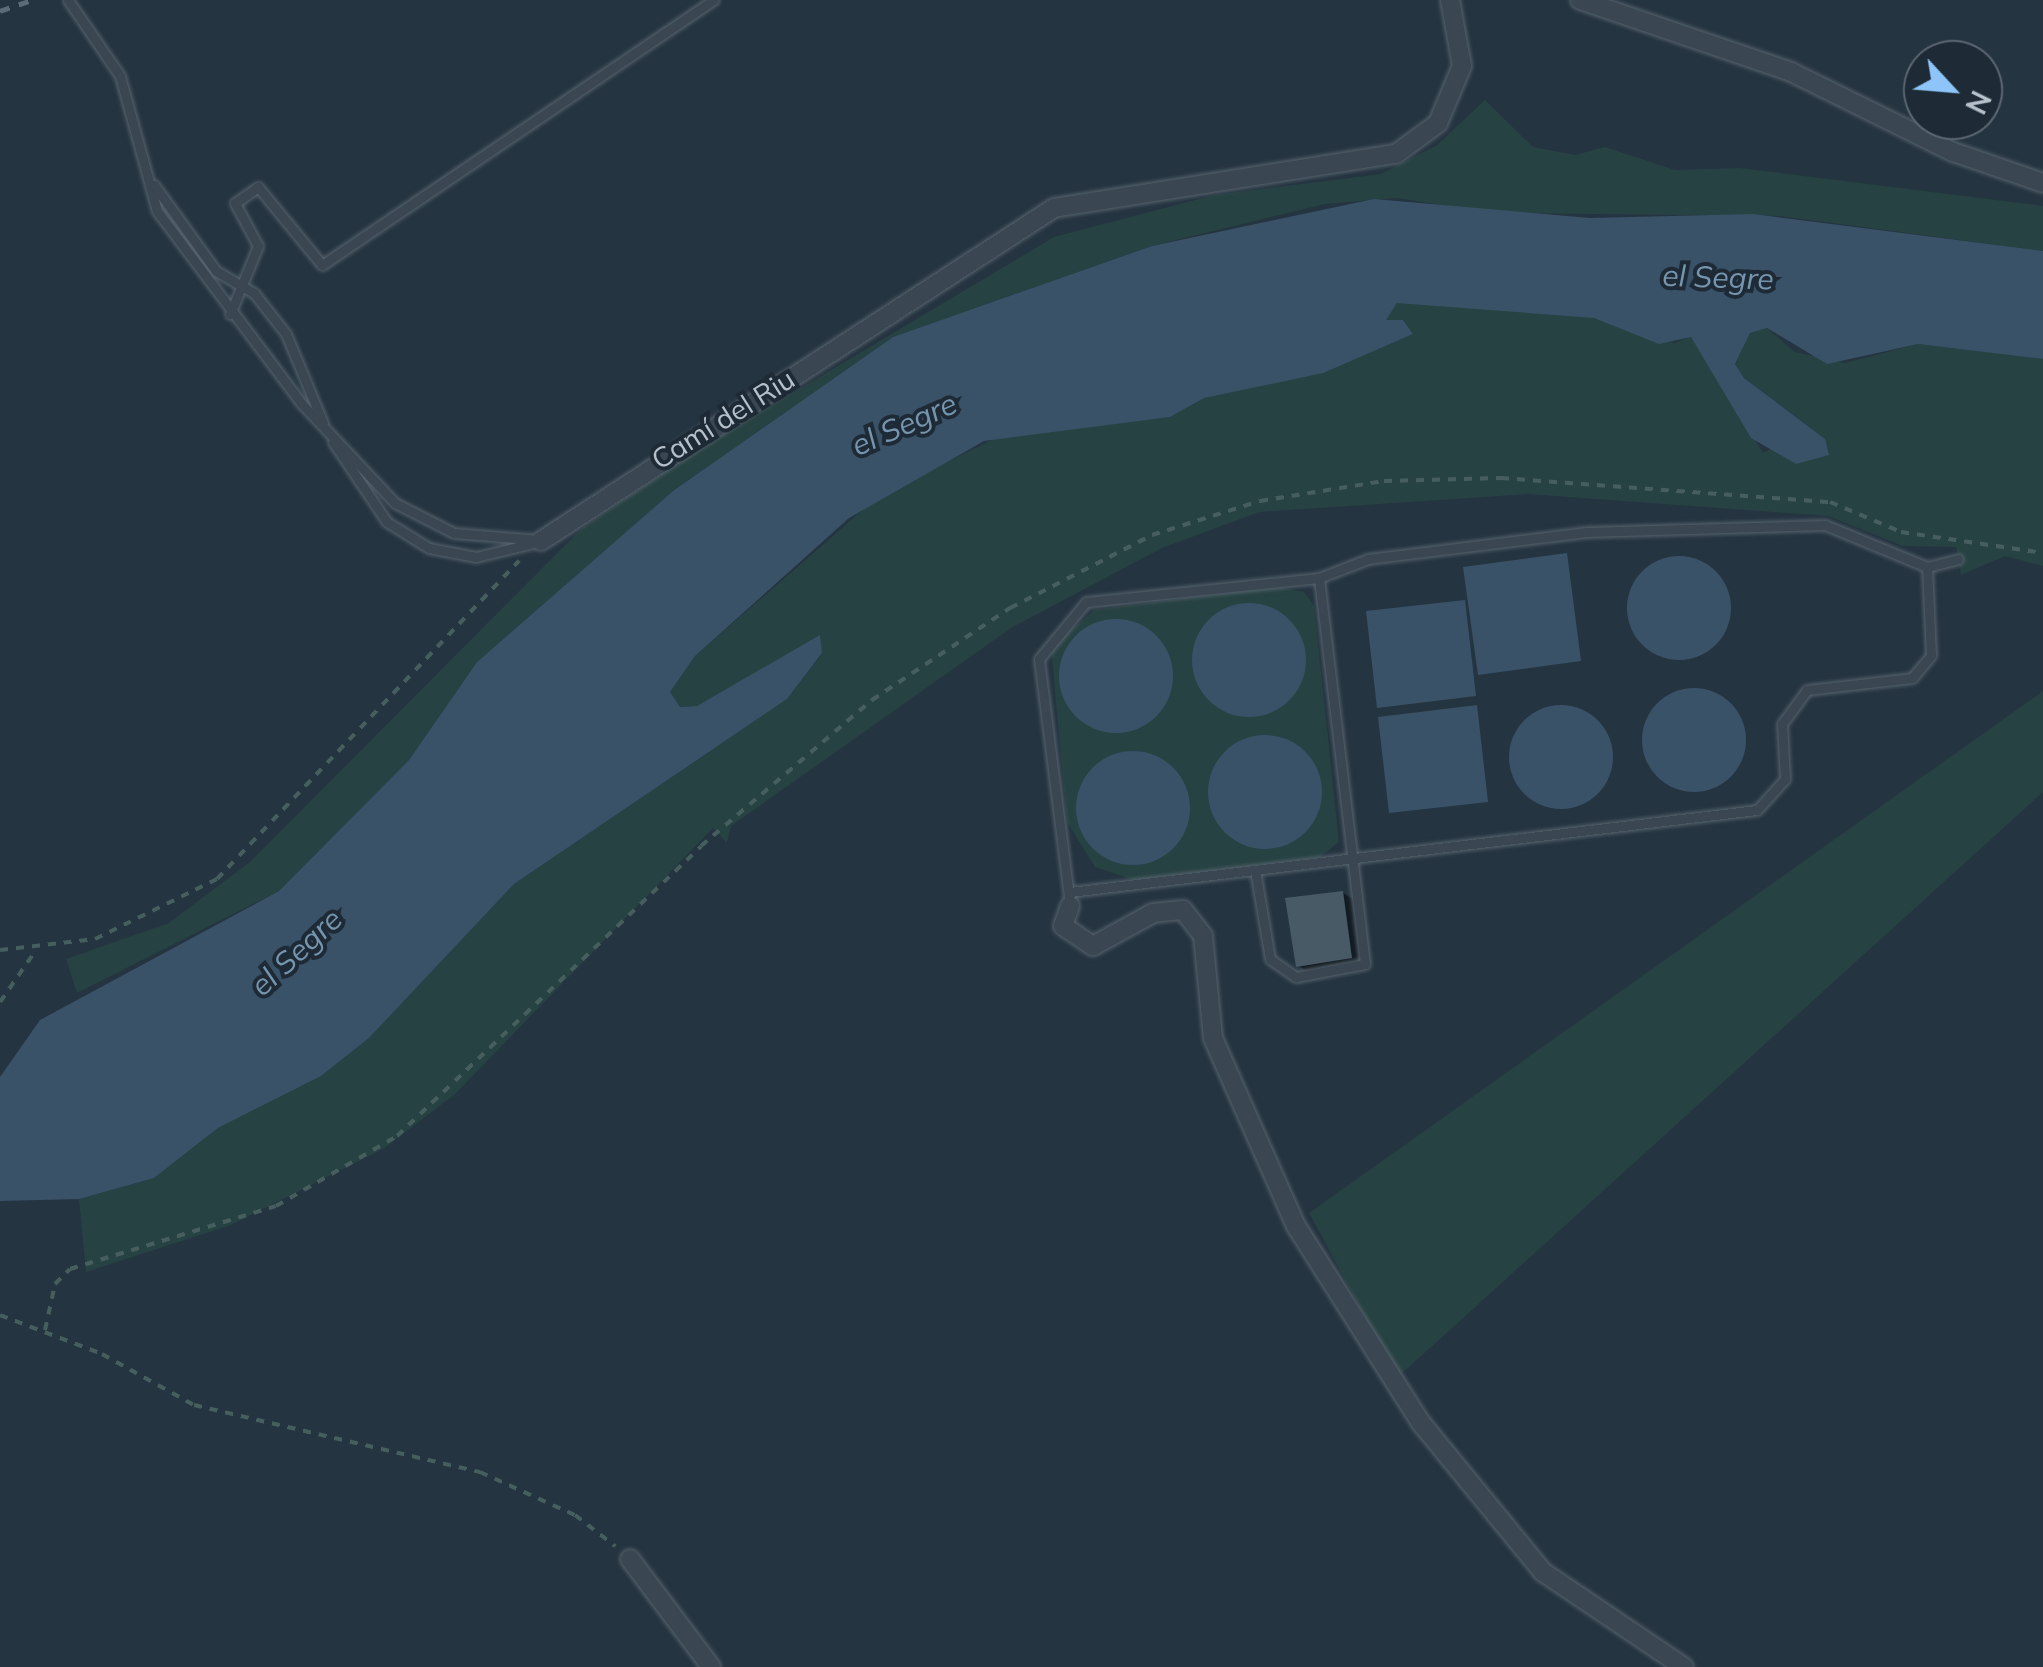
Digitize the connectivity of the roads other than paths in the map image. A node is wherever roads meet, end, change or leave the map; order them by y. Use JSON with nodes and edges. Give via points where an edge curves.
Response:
{"nodes":[{"id":1,"x":68,"y":0,"type":"edge"},
{"id":2,"x":714,"y":0,"type":"edge"},
{"id":3,"x":1450,"y":0,"type":"edge"},
{"id":4,"x":1580,"y":0,"type":"edge"},
{"id":5,"x":152,"y":183,"type":"junction"},
{"id":6,"x":2043,"y":183,"type":"edge"},
{"id":7,"x":245,"y":288,"type":"junction"},
{"id":8,"x":230,"y":314,"type":"junction"},
{"id":9,"x":326,"y":429,"type":"junction"},
{"id":10,"x":540,"y":540,"type":"junction"},
{"id":11,"x":1958,"y":559,"type":"dead end"},
{"id":12,"x":1927,"y":567,"type":"junction"},
{"id":13,"x":1319,"y":578,"type":"junction"},
{"id":14,"x":1352,"y":859,"type":"junction"},
{"id":15,"x":1255,"y":870,"type":"junction"},
{"id":16,"x":1070,"y":899,"type":"junction"},
{"id":17,"x":630,"y":1560,"type":"road end"},
{"id":18,"x":710,"y":1667,"type":"edge"},
{"id":19,"x":1684,"y":1667,"type":"edge"}],
"edges":[{"from":1,"to":5,"type":"lane","via":[[120,76]]},
{"from":2,"to":7,"type":"lane","via":[[322,265],[258,187],[236,203],[258,246]]},
{"from":3,"to":10,"type":"street","name":"Camí del Riu","via":[[1462,66],[1438,123],[1396,154],[1054,208]]},
{"from":4,"to":6,"type":"street","via":[[1791,72],[1953,152]]},
{"from":5,"to":7,"type":"lane","via":[[216,271]]},
{"from":5,"to":8,"type":"lane","via":[[157,211]]},
{"from":7,"to":8,"type":"lane"},
{"from":7,"to":9,"type":"lane","via":[[286,334]]},
{"from":8,"to":9,"type":"lane"},
{"from":9,"to":10,"type":"lane","via":[[395,504],[454,533]]},
{"from":9,"to":10,"type":"lane","via":[[387,522],[429,548],[476,558]]},
{"from":11,"to":12,"type":"lane"},
{"from":12,"to":13,"type":"lane","via":[[1826,525],[1587,532],[1368,559]]},
{"from":12,"to":14,"type":"lane","via":[[1931,655],[1912,678],[1807,690],[1782,724],[1786,779],[1757,810]]},
{"from":13,"to":14,"type":"lane"},
{"from":13,"to":16,"type":"lane","via":[[1086,602],[1040,658]]},
{"from":14,"to":15,"type":"lane"},
{"from":14,"to":15,"type":"lane","via":[[1365,964],[1296,977],[1270,958]]},
{"from":15,"to":16,"type":"lane"},
{"from":16,"to":19,"type":"street","via":[[1063,926],[1093,946],[1153,914],[1183,910],[1203,936],[1213,1038],[1296,1226],[1421,1423],[1543,1572]]},
{"from":17,"to":18,"type":"street"}]}
